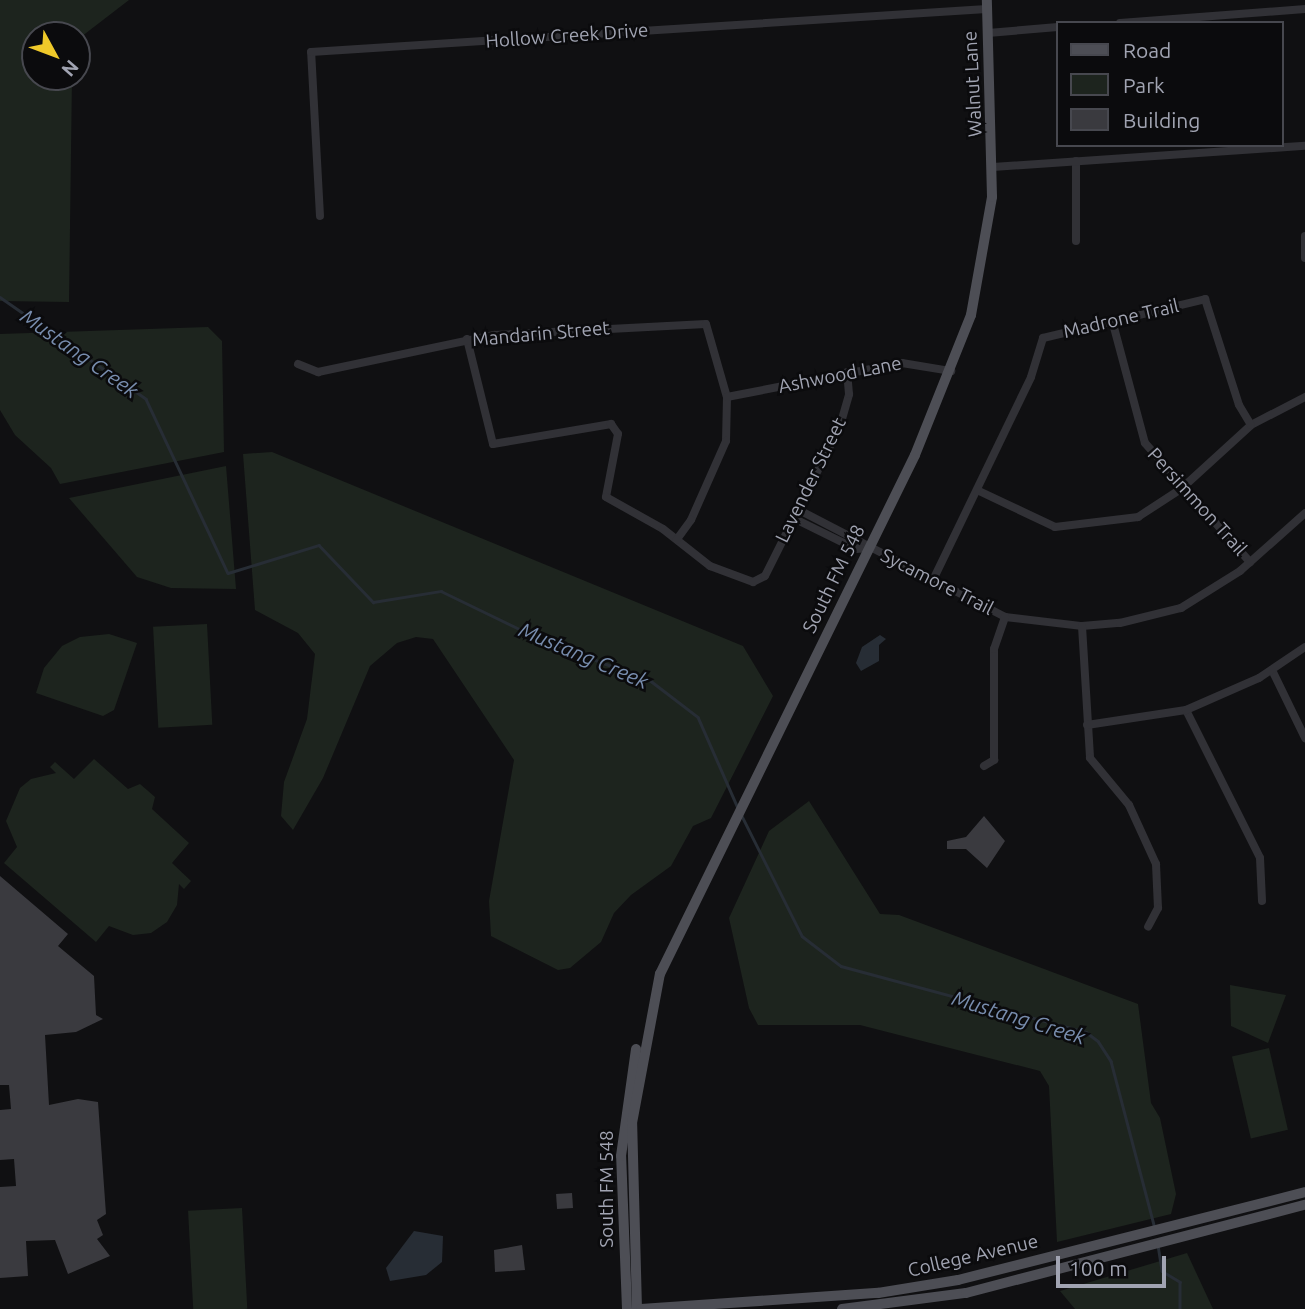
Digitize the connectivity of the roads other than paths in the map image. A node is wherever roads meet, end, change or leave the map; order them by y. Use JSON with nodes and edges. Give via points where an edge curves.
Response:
{"nodes":[{"id":1,"x":987,"y":4,"type":"edge"},
{"id":2,"x":1305,"y":9,"type":"edge"},
{"id":3,"x":1146,"y":21,"type":"edge"},
{"id":4,"x":1056,"y":27,"type":"edge"},
{"id":5,"x":988,"y":33,"type":"junction"},
{"id":6,"x":1305,"y":146,"type":"edge"},
{"id":7,"x":1076,"y":161,"type":"junction"},
{"id":8,"x":993,"y":167,"type":"junction"},
{"id":9,"x":320,"y":216,"type":"dead end"},
{"id":10,"x":1305,"y":236,"type":"edge"},
{"id":11,"x":1076,"y":241,"type":"dead end"},
{"id":12,"x":1305,"y":258,"type":"edge"},
{"id":13,"x":1112,"y":320,"type":"junction"},
{"id":14,"x":467,"y":339,"type":"junction"},
{"id":15,"x":298,"y":364,"type":"dead end"},
{"id":16,"x":951,"y":371,"type":"junction"},
{"id":17,"x":847,"y":373,"type":"junction"},
{"id":18,"x":727,"y":397,"type":"junction"},
{"id":19,"x":1305,"y":397,"type":"edge"},
{"id":20,"x":1251,"y":425,"type":"junction"},
{"id":21,"x":1181,"y":489,"type":"junction"},
{"id":22,"x":979,"y":491,"type":"junction"},
{"id":23,"x":1305,"y":513,"type":"edge"},
{"id":24,"x":795,"y":514,"type":"junction"},
{"id":25,"x":677,"y":539,"type":"junction"},
{"id":26,"x":869,"y":548,"type":"junction"},
{"id":27,"x":1250,"y":562,"type":"junction"},
{"id":28,"x":933,"y":580,"type":"junction"},
{"id":29,"x":1005,"y":617,"type":"junction"},
{"id":30,"x":1082,"y":626,"type":"junction"},
{"id":31,"x":1305,"y":647,"type":"edge"},
{"id":32,"x":1272,"y":670,"type":"junction"},
{"id":33,"x":1186,"y":710,"type":"junction"},
{"id":34,"x":1087,"y":725,"type":"junction"},
{"id":35,"x":1305,"y":737,"type":"edge"},
{"id":36,"x":984,"y":766,"type":"dead end"},
{"id":37,"x":1262,"y":901,"type":"dead end"},
{"id":38,"x":1147,"y":927,"type":"dead end"},
{"id":39,"x":655,"y":990,"type":"junction"},
{"id":40,"x":1305,"y":1192,"type":"edge"},
{"id":41,"x":1305,"y":1205,"type":"edge"},
{"id":42,"x":1060,"y":1254,"type":"junction"},
{"id":43,"x":1063,"y":1268,"type":"junction"},
{"id":44,"x":627,"y":1309,"type":"edge"},
{"id":45,"x":639,"y":1309,"type":"edge"},
{"id":46,"x":842,"y":1309,"type":"edge"}],
"edges":[{"from":1,"to":5,"type":"main road","name":"Walnut Lane"},
{"from":1,"to":9,"type":"street","name":"Hollow Creek Drive","via":[[311,52]]},
{"from":2,"to":3,"type":"street"},
{"from":4,"to":5,"type":"street"},
{"from":5,"to":8,"type":"main road","name":"Walnut Lane"},
{"from":6,"to":7,"type":"street"},
{"from":7,"to":8,"type":"street"},
{"from":7,"to":11,"type":"street"},
{"from":8,"to":16,"type":"main road","name":"South FM 548","via":[[979,281]]},
{"from":10,"to":12,"type":"street"},
{"from":13,"to":20,"type":"street","name":"Madrone Trail","via":[[1205,299],[1239,405]]},
{"from":13,"to":21,"type":"street","name":"Persimmon Trail","via":[[1145,443]]},
{"from":13,"to":22,"type":"street","name":"Madrone Trail","via":[[1043,338],[1031,377]]},
{"from":14,"to":15,"type":"street","name":"Mandarin Street","via":[[317,372]]},
{"from":14,"to":18,"type":"street","name":"Mandarin Street","via":[[706,324]]},
{"from":14,"to":25,"type":"street","via":[[492,444],[615,426],[616,453],[604,493]]},
{"from":16,"to":17,"type":"street","name":"Ashwood Lane","via":[[918,362]]},
{"from":16,"to":26,"type":"main road","name":"South FM 548"},
{"from":17,"to":18,"type":"street","name":"Ashwood Lane"},
{"from":17,"to":24,"type":"street","name":"Lavender Street","via":[[844,415]]},
{"from":18,"to":25,"type":"street","via":[[718,464]]},
{"from":19,"to":20,"type":"street"},
{"from":20,"to":21,"type":"street"},
{"from":21,"to":22,"type":"street","via":[[1138,517],[1055,527]]},
{"from":21,"to":27,"type":"street","name":"Persimmon Trail"},
{"from":22,"to":28,"type":"street","name":"Madrone Trail"},
{"from":23,"to":27,"type":"street","name":"Sycamore Trail"},
{"from":24,"to":25,"type":"street","name":"Lavender Street","via":[[758,582],[710,566]]},
{"from":24,"to":26,"type":"street","name":"Sycamore Trail","via":[[861,539]]},
{"from":26,"to":28,"type":"street","name":"Sycamore Trail"},
{"from":26,"to":39,"type":"main road","name":"South FM 548","via":[[709,869]]},
{"from":27,"to":30,"type":"street","name":"Sycamore Trail","via":[[1181,608],[1120,624]]},
{"from":28,"to":29,"type":"street","name":"Sycamore Trail"},
{"from":29,"to":30,"type":"street","name":"Sycamore Trail"},
{"from":29,"to":36,"type":"street","via":[[994,649],[994,760]]},
{"from":30,"to":34,"type":"street"},
{"from":31,"to":32,"type":"street"},
{"from":32,"to":33,"type":"street"},
{"from":32,"to":35,"type":"street"},
{"from":33,"to":34,"type":"street"},
{"from":33,"to":37,"type":"street","via":[[1259,858]]},
{"from":34,"to":38,"type":"street","via":[[1090,758],[1129,805],[1148,837],[1158,908]]},
{"from":39,"to":44,"type":"main road","name":"South FM 548","via":[[636,1049],[622,1145]]},
{"from":39,"to":45,"type":"main road","name":"South FM 548","via":[[632,1123]]},
{"from":40,"to":42,"type":"main road","name":"College Avenue"},
{"from":41,"to":43,"type":"main road","name":"College Avenue"},
{"from":42,"to":43,"type":"main road"},
{"from":42,"to":45,"type":"main road","name":"College Avenue","via":[[898,1290]]},
{"from":43,"to":46,"type":"main road","name":"College Avenue","via":[[925,1301]]}]}
